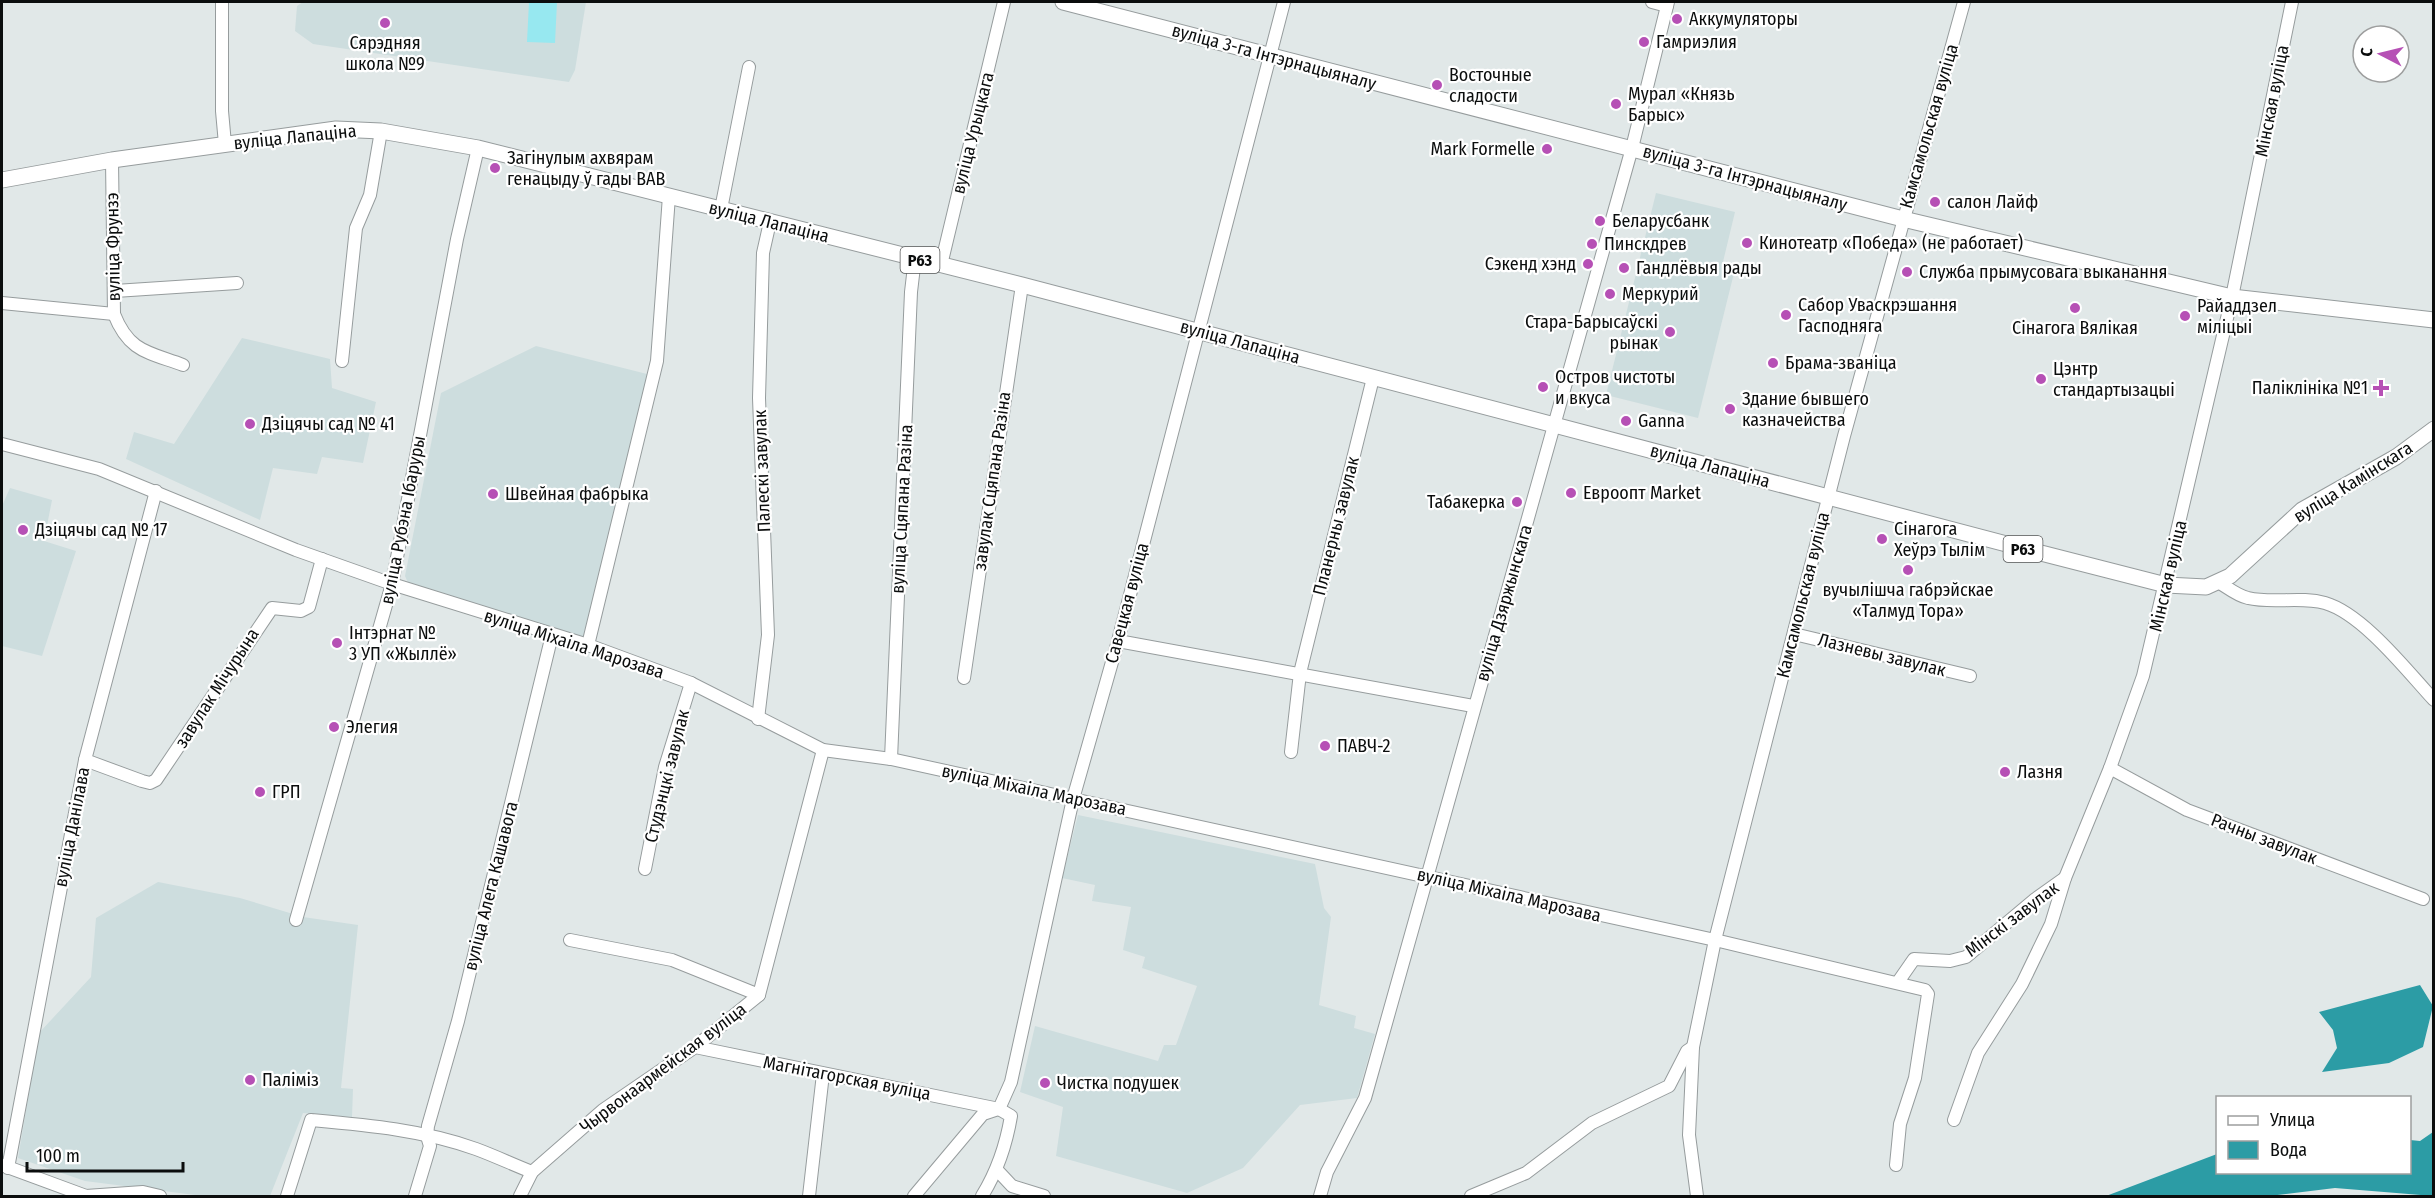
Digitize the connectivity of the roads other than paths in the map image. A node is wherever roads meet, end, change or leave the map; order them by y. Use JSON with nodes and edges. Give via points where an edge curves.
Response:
{"nodes":[{"id":1,"x":222,"y":2,"type":"edge"},
{"id":2,"x":1004,"y":2,"type":"edge"},
{"id":3,"x":1063,"y":2,"type":"edge"},
{"id":4,"x":1284,"y":2,"type":"edge"},
{"id":5,"x":1652,"y":2,"type":"edge"},
{"id":6,"x":1964,"y":2,"type":"edge"},
{"id":7,"x":2292,"y":2,"type":"edge"},
{"id":8,"x":1667,"y":4,"type":"edge"},
{"id":9,"x":1270,"y":56,"type":"junction"},
{"id":10,"x":749,"y":67,"type":"dead end"},
{"id":11,"x":381,"y":131,"type":"junction"},
{"id":12,"x":225,"y":144,"type":"junction"},
{"id":13,"x":478,"y":148,"type":"junction"},
{"id":14,"x":1632,"y":148,"type":"junction"},
{"id":15,"x":112,"y":160,"type":"junction"},
{"id":16,"x":2,"y":180,"type":"edge"},
{"id":17,"x":669,"y":196,"type":"junction"},
{"id":18,"x":721,"y":209,"type":"junction"},
{"id":19,"x":1903,"y":219,"type":"junction"},
{"id":20,"x":770,"y":222,"type":"junction"},
{"id":21,"x":915,"y":258,"type":"junction"},
{"id":22,"x":941,"y":265,"type":"junction"},
{"id":23,"x":237,"y":283,"type":"dead end"},
{"id":24,"x":1022,"y":285,"type":"junction"},
{"id":25,"x":115,"y":291,"type":"junction"},
{"id":26,"x":2232,"y":297,"type":"junction"},
{"id":27,"x":2,"y":303,"type":"edge"},
{"id":28,"x":114,"y":314,"type":"junction"},
{"id":29,"x":2433,"y":320,"type":"edge"},
{"id":30,"x":1198,"y":331,"type":"junction"},
{"id":31,"x":342,"y":360,"type":"dead end"},
{"id":32,"x":183,"y":365,"type":"dead end"},
{"id":33,"x":1373,"y":378,"type":"junction"},
{"id":34,"x":1555,"y":426,"type":"junction"},
{"id":35,"x":2433,"y":429,"type":"edge"},
{"id":36,"x":2,"y":444,"type":"edge"},
{"id":37,"x":156,"y":491,"type":"junction"},
{"id":38,"x":1828,"y":498,"type":"junction"},
{"id":39,"x":322,"y":559,"type":"junction"},
{"id":40,"x":2220,"y":583,"type":"junction"},
{"id":41,"x":392,"y":584,"type":"junction"},
{"id":42,"x":2166,"y":585,"type":"junction"},
{"id":43,"x":1794,"y":634,"type":"junction"},
{"id":44,"x":552,"y":635,"type":"junction"},
{"id":45,"x":1118,"y":640,"type":"junction"},
{"id":46,"x":588,"y":645,"type":"junction"},
{"id":47,"x":1300,"y":673,"type":"junction"},
{"id":48,"x":1971,"y":676,"type":"dead end"},
{"id":49,"x":964,"y":678,"type":"dead end"},
{"id":50,"x":691,"y":683,"type":"junction"},
{"id":51,"x":2433,"y":700,"type":"edge"},
{"id":52,"x":1473,"y":706,"type":"junction"},
{"id":53,"x":758,"y":719,"type":"junction"},
{"id":54,"x":824,"y":750,"type":"junction"},
{"id":55,"x":1291,"y":752,"type":"dead end"},
{"id":56,"x":891,"y":759,"type":"junction"},
{"id":57,"x":85,"y":760,"type":"junction"},
{"id":58,"x":2110,"y":768,"type":"junction"},
{"id":59,"x":1073,"y":799,"type":"junction"},
{"id":60,"x":645,"y":869,"type":"dead end"},
{"id":61,"x":1427,"y":876,"type":"junction"},
{"id":62,"x":2065,"y":878,"type":"junction"},
{"id":63,"x":2423,"y":899,"type":"dead end"},
{"id":64,"x":296,"y":920,"type":"dead end"},
{"id":65,"x":570,"y":940,"type":"dead end"},
{"id":66,"x":1715,"y":940,"type":"junction"},
{"id":67,"x":1898,"y":982,"type":"junction"},
{"id":68,"x":759,"y":995,"type":"junction"},
{"id":69,"x":695,"y":1047,"type":"junction"},
{"id":70,"x":1693,"y":1047,"type":"junction"},
{"id":71,"x":822,"y":1074,"type":"junction"},
{"id":72,"x":999,"y":1109,"type":"junction"},
{"id":73,"x":1954,"y":1120,"type":"dead end"},
{"id":74,"x":427,"y":1136,"type":"junction"},
{"id":75,"x":1896,"y":1165,"type":"dead end"},
{"id":76,"x":4,"y":1166,"type":"edge"},
{"id":77,"x":997,"y":1170,"type":"junction"},
{"id":78,"x":532,"y":1172,"type":"junction"},
{"id":79,"x":86,"y":1196,"type":"edge"},
{"id":80,"x":128,"y":1196,"type":"edge"},
{"id":81,"x":160,"y":1197,"type":"edge"},
{"id":82,"x":287,"y":1197,"type":"edge"},
{"id":83,"x":415,"y":1197,"type":"edge"},
{"id":84,"x":520,"y":1197,"type":"edge"},
{"id":85,"x":809,"y":1197,"type":"edge"},
{"id":86,"x":914,"y":1197,"type":"edge"},
{"id":87,"x":982,"y":1197,"type":"edge"},
{"id":88,"x":1044,"y":1197,"type":"edge"},
{"id":89,"x":1320,"y":1197,"type":"edge"},
{"id":90,"x":1471,"y":1197,"type":"edge"},
{"id":91,"x":1697,"y":1197,"type":"edge"}],
"edges":[{"from":1,"to":12,"type":"street"},
{"from":2,"to":22,"type":"street","name":"вуліца Урыцкага"},
{"from":3,"to":9,"type":"main road","name":"вуліца 3-га Інтэрнацыяналу"},
{"from":4,"to":9,"type":"street","name":"Савецкая вуліца"},
{"from":5,"to":8,"type":"street"},
{"from":6,"to":19,"type":"street","name":"Камсамольская вуліца"},
{"from":7,"to":26,"type":"street","name":"Мінская вуліца"},
{"from":8,"to":14,"type":"street","name":"вуліца Дзяржынскага"},
{"from":9,"to":14,"type":"main road","name":"вуліца 3-га Інтэрнацыяналу"},
{"from":9,"to":30,"type":"street","name":"Савецкая вуліца"},
{"from":10,"to":18,"type":"street"},
{"from":11,"to":12,"type":"main road","name":"вуліца Лапаціна","number":"Р63","via":[[336,129]]},
{"from":11,"to":13,"type":"main road","name":"вуліца Лапаціна","number":"Р63"},
{"from":11,"to":31,"type":"street","via":[[370,195],[356,228]]},
{"from":12,"to":15,"type":"main road","name":"вуліца Лапаціна","number":"Р63"},
{"from":13,"to":17,"type":"main road","name":"вуліца Лапаціна","number":"Р63"},
{"from":13,"to":41,"type":"street","name":"вуліца Рубэна Ібаруры"},
{"from":14,"to":19,"type":"main road","name":"вуліца 3-га Інтэрнацыяналу"},
{"from":14,"to":34,"type":"street","name":"вуліца Дзяржынскага"},
{"from":15,"to":16,"type":"main road","name":"вуліца Лапаціна","number":"Р63"},
{"from":15,"to":25,"type":"street","name":"вуліца Фрунзэ"},
{"from":17,"to":18,"type":"main road","name":"вуліца Лапаціна","number":"Р63"},
{"from":17,"to":46,"type":"street","via":[[657,360]]},
{"from":18,"to":20,"type":"main road","name":"вуліца Лапаціна","number":"Р63"},
{"from":19,"to":26,"type":"main road","name":"вуліца 3-га Інтэрнацыяналу"},
{"from":19,"to":38,"type":"street","name":"Камсамольская вуліца"},
{"from":20,"to":21,"type":"main road","name":"вуліца Лапаціна","number":"Р63"},
{"from":20,"to":53,"type":"street","name":"Палескі завулак","via":[[763,253],[759,398],[768,635]]},
{"from":21,"to":22,"type":"main road","name":"вуліца Лапаціна","number":"Р63"},
{"from":21,"to":56,"type":"street","name":"вуліца Сцяпана Разіна"},
{"from":22,"to":24,"type":"main road","name":"вуліца Лапаціна","number":"Р63"},
{"from":23,"to":25,"type":"street"},
{"from":24,"to":30,"type":"main road","name":"вуліца Лапаціна","number":"Р63"},
{"from":24,"to":49,"type":"street","name":"завулак Сцяпана Разіна"},
{"from":25,"to":28,"type":"street","name":"вуліца Фрунзэ"},
{"from":26,"to":29,"type":"main road","name":"вуліца 3-га Інтэрнацыяналу"},
{"from":26,"to":42,"type":"street","name":"Мінская вуліца"},
{"from":27,"to":28,"type":"street"},
{"from":28,"to":32,"type":"street","name":"вуліца Фрунзэ","via":[[122,334],[135,347]]},
{"from":30,"to":33,"type":"main road","name":"вуліца Лапаціна","number":"Р63"},
{"from":30,"to":45,"type":"street","name":"Савецкая вуліца"},
{"from":33,"to":34,"type":"main road","name":"вуліца Лапаціна","number":"Р63"},
{"from":33,"to":47,"type":"street","name":"Планерны завулак"},
{"from":34,"to":38,"type":"main road","name":"вуліца Лапаціна","number":"Р63"},
{"from":34,"to":52,"type":"street","name":"вуліца Дзяржынскага"},
{"from":35,"to":40,"type":"main road","name":"вуліца Камінскага","number":"Р63","via":[[2396,457],[2302,510]]},
{"from":36,"to":37,"type":"street","name":"вуліца Міхаіла Марозава","via":[[99,469]]},
{"from":37,"to":39,"type":"street","name":"вуліца Міхаіла Марозава"},
{"from":37,"to":57,"type":"street","name":"вуліца Данілава"},
{"from":38,"to":42,"type":"main road","name":"вуліца Лапаціна","number":"Р63"},
{"from":38,"to":43,"type":"street","name":"Камсамольская вуліца"},
{"from":39,"to":41,"type":"street","name":"вуліца Міхаіла Марозава"},
{"from":39,"to":57,"type":"street","name":"завулак Мічурына","via":[[309,607],[301,611],[272,608],[156,780],[142,781]]},
{"from":40,"to":42,"type":"main road","name":"вуліца Лапаціна","number":"Р63","via":[[2190,588]]},
{"from":40,"to":51,"type":"street","via":[[2246,598],[2310,600],[2343,612],[2384,644]]},
{"from":41,"to":44,"type":"street","name":"вуліца Міхаіла Марозава"},
{"from":41,"to":64,"type":"street","name":"вуліца Рубэна Ібаруры"},
{"from":42,"to":58,"type":"street","name":"Мінская вуліца","via":[[2143,676]]},
{"from":43,"to":48,"type":"street","name":"Лазневы завулак"},
{"from":43,"to":66,"type":"street","name":"Камсамольская вуліца"},
{"from":44,"to":46,"type":"street","name":"вуліца Міхаіла Марозава"},
{"from":44,"to":74,"type":"street","name":"вуліца Алега Кашавога"},
{"from":45,"to":47,"type":"street"},
{"from":45,"to":59,"type":"street","name":"Савецкая вуліца"},
{"from":46,"to":50,"type":"street","name":"вуліца Міхаіла Марозава"},
{"from":47,"to":52,"type":"street"},
{"from":47,"to":55,"type":"street","name":"Планерны завулак"},
{"from":50,"to":53,"type":"street","name":"вуліца Міхаіла Марозава"},
{"from":50,"to":60,"type":"street","name":"Студэнцкі завулак","via":[[665,767]]},
{"from":52,"to":61,"type":"street","name":"вуліца Дзяржынскага"},
{"from":53,"to":54,"type":"street","name":"вуліца Міхаіла Марозава"},
{"from":54,"to":56,"type":"street","name":"вуліца Міхаіла Марозава"},
{"from":54,"to":68,"type":"street","name":"Чырвонаармейская вуліца"},
{"from":56,"to":59,"type":"street","name":"вуліца Міхаіла Марозава"},
{"from":57,"to":76,"type":"street","name":"вуліца Данілава"},
{"from":58,"to":62,"type":"street","name":"Мінская вуліца"},
{"from":58,"to":63,"type":"street","name":"Рачны завулак","via":[[2187,810]]},
{"from":59,"to":61,"type":"street","name":"вуліца Міхаіла Марозава"},
{"from":59,"to":72,"type":"street","name":"Савецкая вуліца","via":[[1011,1082]]},
{"from":61,"to":66,"type":"street","name":"вуліца Міхаіла Марозава"},
{"from":61,"to":89,"type":"street","name":"вуліца Дзяржынскага","via":[[1365,1098],[1327,1172]]},
{"from":62,"to":67,"type":"street","name":"Мінскі завулак","via":[[1966,957],[1950,961],[1914,959]]},
{"from":62,"to":73,"type":"street","name":"Мінская вуліца","via":[[2051,924],[2022,984],[1978,1053]]},
{"from":65,"to":68,"type":"street","via":[[672,960]]},
{"from":66,"to":67,"type":"street","name":"вуліца Міхаіла Марозава"},
{"from":66,"to":70,"type":"street","name":"Камсамольская вуліца"},
{"from":67,"to":75,"type":"street","name":"вуліца Міхаіла Марозава","via":[[1928,994],[1915,1078],[1900,1124]]},
{"from":68,"to":69,"type":"street","name":"Чырвонаармейская вуліца"},
{"from":69,"to":71,"type":"street","name":"Магнітагорская вуліца"},
{"from":69,"to":78,"type":"street","name":"Чырвонаармейская вуліца","via":[[603,1110]]},
{"from":70,"to":90,"type":"street","via":[[1687,1051],[1669,1086],[1592,1123],[1526,1173]]},
{"from":70,"to":91,"type":"street","name":"Камсамольская вуліца","via":[[1689,1135]]},
{"from":71,"to":72,"type":"street","name":"Магнітагорская вуліца"},
{"from":71,"to":85,"type":"street"},
{"from":72,"to":77,"type":"street","via":[[1011,1116],[1007,1144]]},
{"from":72,"to":86,"type":"street","via":[[983,1114]]},
{"from":74,"to":78,"type":"street","via":[[475,1148]]},
{"from":74,"to":82,"type":"street","via":[[311,1120]]},
{"from":74,"to":83,"type":"street","name":"вуліца Алега Кашавога","via":[[430,1146]]},
{"from":76,"to":79,"type":"street"},
{"from":77,"to":87,"type":"street"},
{"from":77,"to":88,"type":"street","via":[[1012,1186]]},
{"from":78,"to":84,"type":"street","name":"Чырвонаармейская вуліца"},
{"from":79,"to":80,"type":"street"},
{"from":80,"to":81,"type":"street","via":[[143,1192]]}]}
